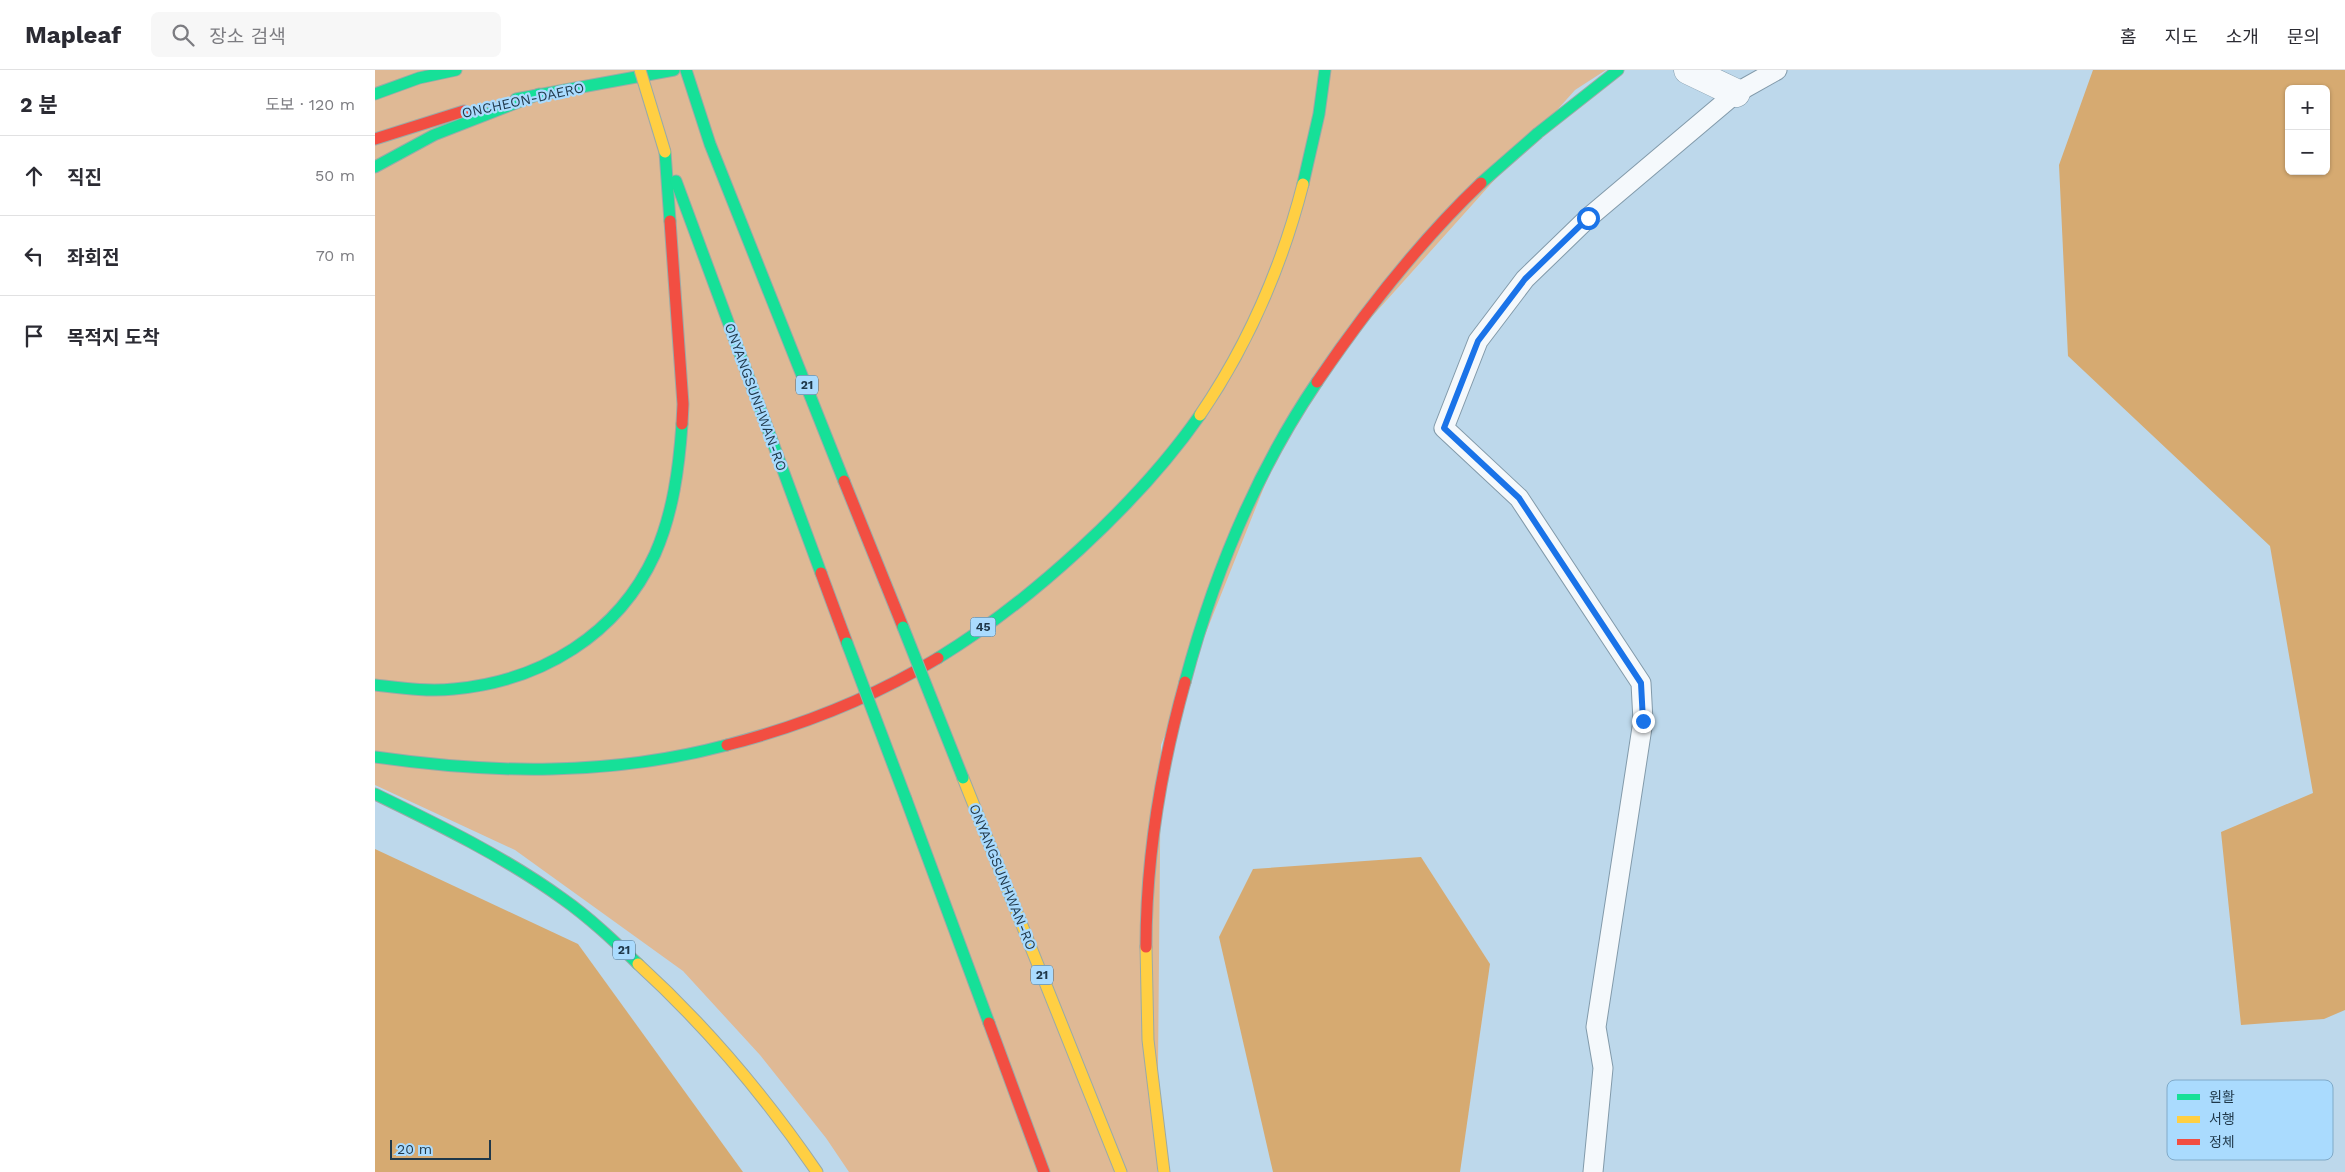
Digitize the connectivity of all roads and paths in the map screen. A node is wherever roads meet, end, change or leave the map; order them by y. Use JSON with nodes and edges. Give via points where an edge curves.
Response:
{"nodes":[{"id":1,"x":456,"y":70,"type":"edge"},
{"id":2,"x":640,"y":70,"type":"edge"},
{"id":3,"x":674,"y":70,"type":"edge"},
{"id":4,"x":686,"y":70,"type":"edge"},
{"id":5,"x":1325,"y":70,"type":"edge"},
{"id":6,"x":1618,"y":70,"type":"edge"},
{"id":7,"x":1688,"y":70,"type":"edge"},
{"id":8,"x":1777,"y":70,"type":"edge"},
{"id":9,"x":1736,"y":93,"type":"junction"},
{"id":10,"x":375,"y":94,"type":"edge"},
{"id":11,"x":539,"y":94,"type":"junction"},
{"id":12,"x":375,"y":139,"type":"edge"},
{"id":13,"x":665,"y":152,"type":"junction"},
{"id":14,"x":375,"y":167,"type":"edge"},
{"id":15,"x":375,"y":685,"type":"edge"},
{"id":16,"x":375,"y":757,"type":"edge"},
{"id":17,"x":375,"y":794,"type":"edge"},
{"id":18,"x":817,"y":1172,"type":"edge"},
{"id":19,"x":1044,"y":1172,"type":"edge"},
{"id":20,"x":1121,"y":1172,"type":"edge"},
{"id":21,"x":1164,"y":1172,"type":"edge"},
{"id":22,"x":1593,"y":1172,"type":"edge"}],
"edges":[{"from":1,"to":10,"type":"main road","via":[[419,78]]},
{"from":2,"to":13,"type":"main road","bridge":true},
{"from":3,"to":11,"type":"main road","name":"ONCHEON-DAERO"},
{"from":4,"to":20,"type":"main road","name":"ONYANGSUNHWAN-RO","number":"21","bridge":true,"via":[[710,144]]},
{"from":5,"to":16,"type":"main road","number":"45","via":[[1311,158],[1279,262],[1236,355],[1207,404],[1158,468],[1113,517],[1023,596],[945,654],[895,683],[792,726],[660,759],[605,767],[487,770]]},
{"from":6,"to":21,"type":"main road","via":[[1568,106],[1463,200],[1368,308],[1297,415],[1266,470],[1222,565],[1190,654],[1168,745],[1147,905],[1145,965]]},
{"from":7,"to":9,"type":"street"},
{"from":8,"to":9,"type":"lane"},
{"from":9,"to":22,"type":"lane","via":[[1588,218],[1525,279],[1478,341],[1444,428],[1519,498],[1641,683],[1643,721],[1596,1027],[1603,1068]]},
{"from":11,"to":12,"type":"main road","name":"ONCHEON-DAERO","via":[[479,107]]},
{"from":11,"to":14,"type":"main road","via":[[471,117]]},
{"from":13,"to":15,"type":"main road","via":[[683,404],[678,473],[670,509],[646,573],[629,599],[583,644],[551,664],[465,690],[430,692]]},
{"from":13,"to":19,"type":"main road","name":"ONYANGSUNHWAN-RO","bridge":true},
{"from":17,"to":18,"type":"main road","number":"21","via":[[506,863],[562,899],[618,945],[690,1012],[745,1073]]}]}
